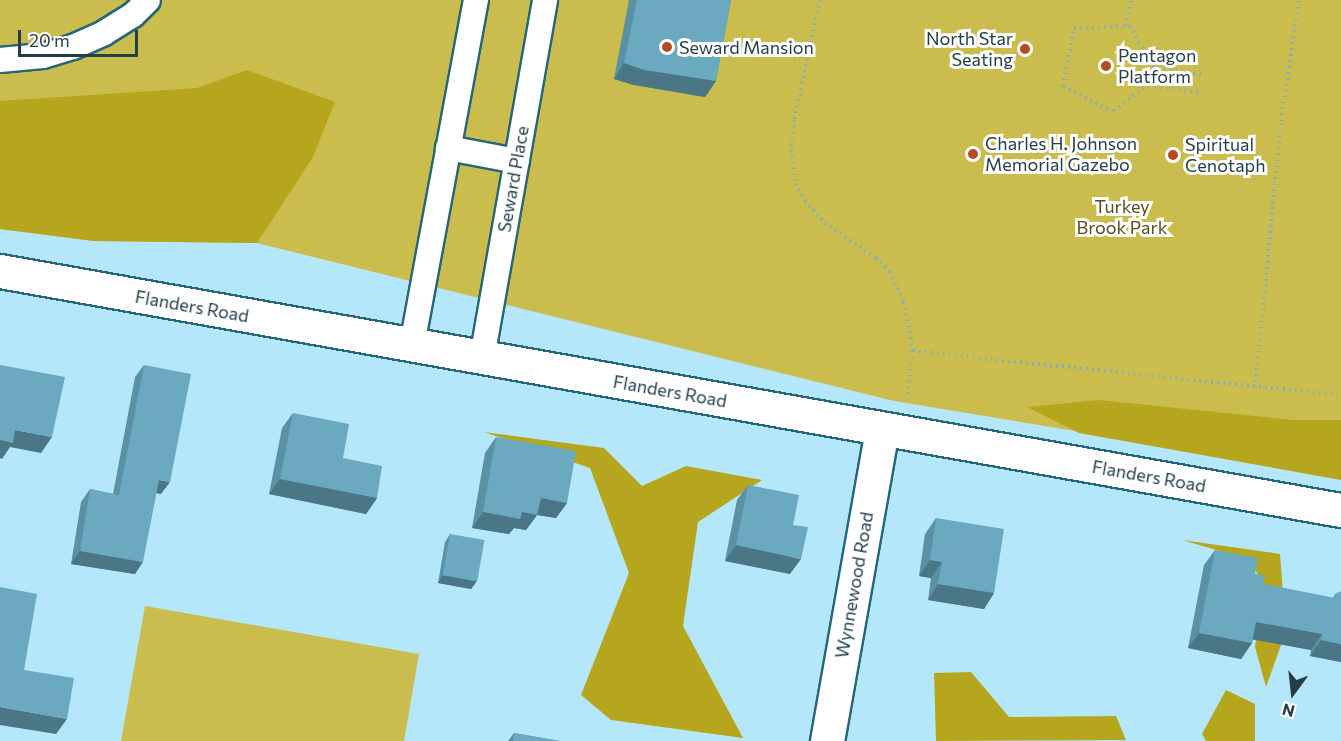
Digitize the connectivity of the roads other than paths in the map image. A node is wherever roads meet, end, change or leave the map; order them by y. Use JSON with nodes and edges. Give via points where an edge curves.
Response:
{"nodes":[{"id":1,"x":148,"y":0,"type":"edge"},
{"id":2,"x":476,"y":0,"type":"edge"},
{"id":3,"x":544,"y":0,"type":"edge"},
{"id":4,"x":0,"y":60,"type":"edge"},
{"id":5,"x":448,"y":148,"type":"junction"},
{"id":6,"x":517,"y":161,"type":"junction"},
{"id":7,"x":0,"y":271,"type":"edge"},
{"id":8,"x":412,"y":345,"type":"junction"},
{"id":9,"x":482,"y":358,"type":"junction"},
{"id":10,"x":882,"y":429,"type":"junction"},
{"id":11,"x":1341,"y":510,"type":"edge"},
{"id":12,"x":827,"y":741,"type":"edge"}],
"edges":[{"from":1,"to":4,"type":"lane","via":[[133,15],[73,47],[43,56]]},
{"from":2,"to":5,"type":"lane"},
{"from":3,"to":6,"type":"lane","name":"Seward Place"},
{"from":5,"to":6,"type":"lane"},
{"from":5,"to":8,"type":"lane"},
{"from":6,"to":9,"type":"lane","name":"Seward Place"},
{"from":7,"to":8,"type":"main road","name":"Flanders Road"},
{"from":8,"to":9,"type":"main road","name":"Flanders Road"},
{"from":9,"to":10,"type":"main road","name":"Flanders Road"},
{"from":10,"to":11,"type":"main road","name":"Flanders Road"},
{"from":10,"to":12,"type":"main road","name":"Wynnewood Road"}]}
